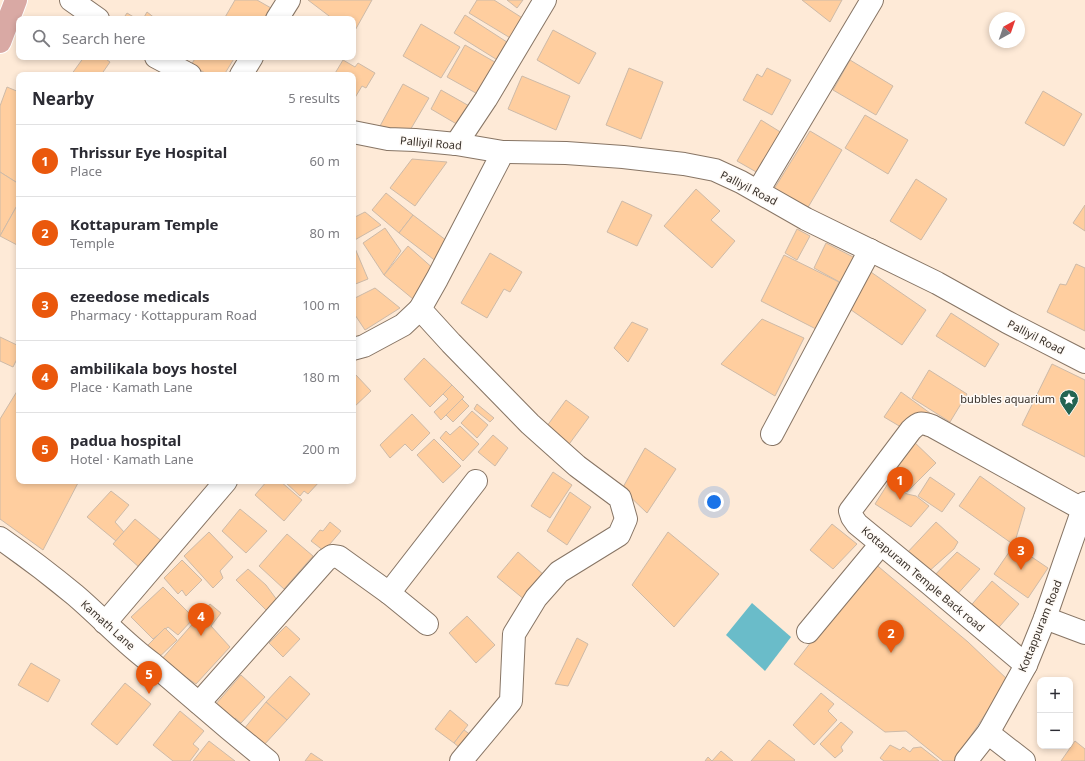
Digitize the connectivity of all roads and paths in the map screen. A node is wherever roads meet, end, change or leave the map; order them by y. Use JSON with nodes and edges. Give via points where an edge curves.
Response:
{"nodes":[{"id":1,"x":16,"y":0,"type":"edge"},
{"id":2,"x":71,"y":0,"type":"edge"},
{"id":3,"x":289,"y":0,"type":"edge"},
{"id":4,"x":545,"y":0,"type":"edge"},
{"id":5,"x":872,"y":0,"type":"edge"},
{"id":6,"x":94,"y":16,"type":"edge"},
{"id":7,"x":279,"y":16,"type":"edge"},
{"id":8,"x":0,"y":42,"type":"edge"},
{"id":9,"x":162,"y":60,"type":"edge"},
{"id":10,"x":250,"y":60,"type":"edge"},
{"id":11,"x":184,"y":72,"type":"edge"},
{"id":12,"x":243,"y":72,"type":"edge"},
{"id":13,"x":356,"y":133,"type":"edge"},
{"id":14,"x":456,"y":144,"type":"junction"},
{"id":15,"x":503,"y":152,"type":"junction"},
{"id":16,"x":758,"y":191,"type":"junction"},
{"id":17,"x":870,"y":250,"type":"junction"},
{"id":18,"x":420,"y":309,"type":"junction"},
{"id":19,"x":356,"y":348,"type":"edge"},
{"id":20,"x":1085,"y":362,"type":"edge"},
{"id":21,"x":772,"y":434,"type":"dead end"},
{"id":22,"x":476,"y":482,"type":"dead end"},
{"id":23,"x":223,"y":484,"type":"edge"},
{"id":24,"x":1084,"y":506,"type":"edge"},
{"id":25,"x":0,"y":538,"type":"edge"},
{"id":26,"x":881,"y":544,"type":"junction"},
{"id":27,"x":389,"y":594,"type":"junction"},
{"id":28,"x":1045,"y":618,"type":"junction"},
{"id":29,"x":105,"y":623,"type":"junction"},
{"id":30,"x":427,"y":624,"type":"dead end"},
{"id":31,"x":808,"y":632,"type":"dead end"},
{"id":32,"x":1085,"y":633,"type":"edge"},
{"id":33,"x":1026,"y":665,"type":"junction"},
{"id":34,"x":199,"y":703,"type":"junction"},
{"id":35,"x":988,"y":733,"type":"junction"},
{"id":36,"x":268,"y":761,"type":"edge"},
{"id":37,"x":461,"y":761,"type":"edge"},
{"id":38,"x":966,"y":761,"type":"edge"},
{"id":39,"x":1024,"y":761,"type":"edge"}],
"edges":[{"from":1,"to":8,"type":"main road"},
{"from":2,"to":6,"type":"street"},
{"from":3,"to":7,"type":"street"},
{"from":4,"to":14,"type":"street"},
{"from":5,"to":16,"type":"street"},
{"from":9,"to":11,"type":"street"},
{"from":10,"to":12,"type":"street"},
{"from":13,"to":14,"type":"street","name":"Palliyil Road","via":[[388,139]]},
{"from":14,"to":15,"type":"street","name":"Palliyil Road"},
{"from":15,"to":16,"type":"street","name":"Palliyil Road","via":[[566,153],[684,164],[714,170]]},
{"from":15,"to":18,"type":"street"},
{"from":16,"to":17,"type":"street","name":"Palliyil Road","via":[[806,219]]},
{"from":17,"to":20,"type":"street","name":"Palliyil Road"},
{"from":17,"to":21,"type":"street"},
{"from":18,"to":19,"type":"street","via":[[403,325]]},
{"from":18,"to":37,"type":"street","via":[[530,424],[577,466],[620,498],[626,519],[619,535],[559,572],[536,598],[514,634],[511,701]]},
{"from":22,"to":27,"type":"street"},
{"from":23,"to":29,"type":"street"},
{"from":24,"to":26,"type":"street","name":"Kottapuram Temple Back road","via":[[932,426],[917,424],[850,511],[857,524]]},
{"from":24,"to":28,"type":"street","name":"Kottappuram Road"},
{"from":25,"to":29,"type":"street","name":"Kamath Lane","via":[[75,595]]},
{"from":26,"to":31,"type":"street"},
{"from":26,"to":33,"type":"street","name":"Kottapuram Temple Back road"},
{"from":27,"to":30,"type":"street"},
{"from":27,"to":34,"type":"street","via":[[339,557],[332,556]]},
{"from":28,"to":32,"type":"street"},
{"from":28,"to":33,"type":"street","name":"Kottappuram Road"},
{"from":29,"to":34,"type":"street","name":"Kamath Lane"},
{"from":33,"to":35,"type":"street","name":"Kottappuram Road"},
{"from":34,"to":36,"type":"street","name":"Kamath Lane"},
{"from":35,"to":38,"type":"street","name":"Kottappuram Road"},
{"from":35,"to":39,"type":"street"}]}
